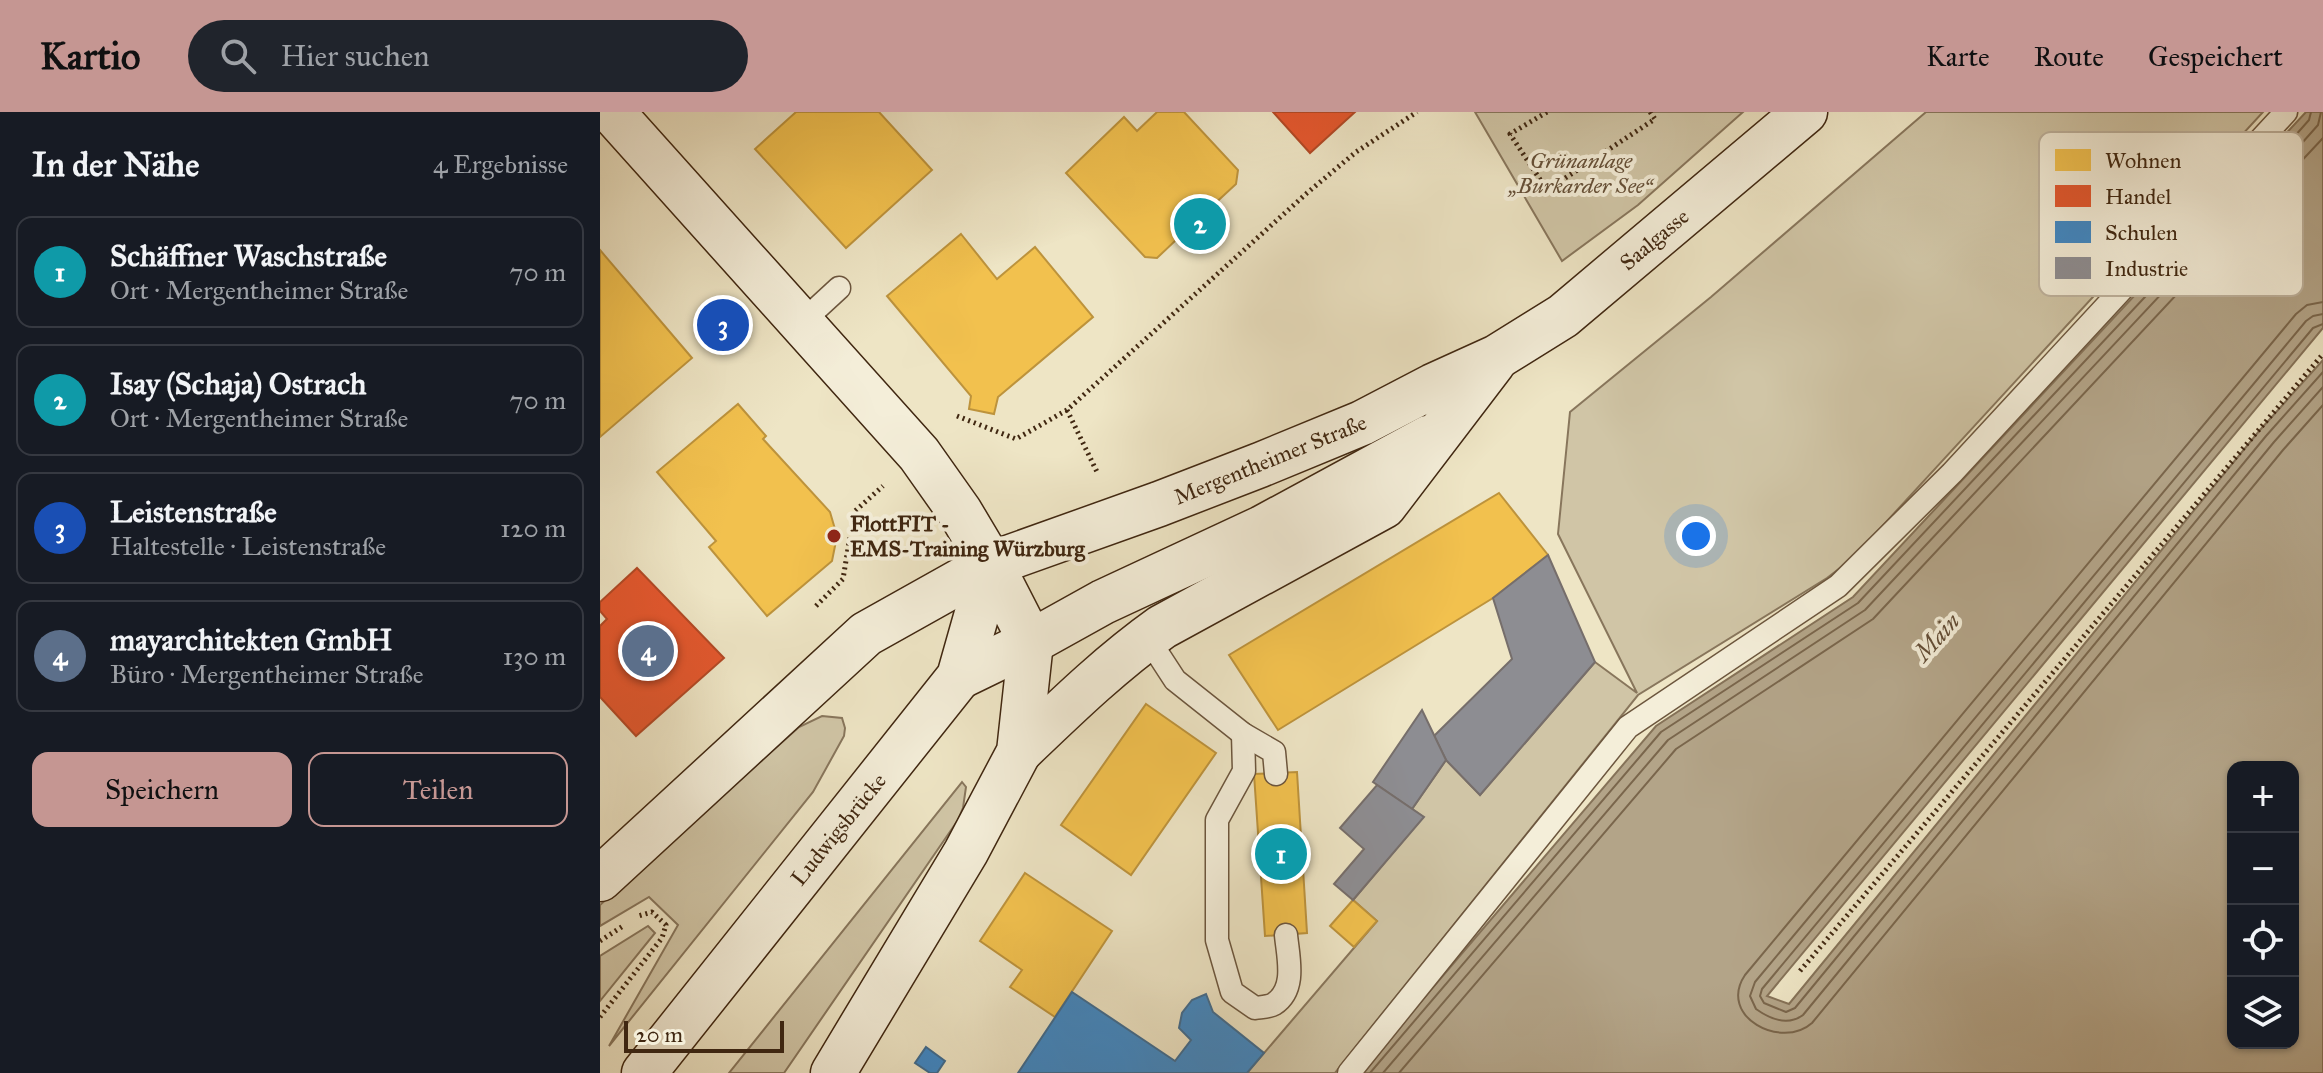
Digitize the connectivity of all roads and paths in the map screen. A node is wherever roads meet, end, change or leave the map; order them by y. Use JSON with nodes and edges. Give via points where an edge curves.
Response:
{"nodes":[{"id":1,"x":612,"y":112,"type":"edge"},
{"id":2,"x":1417,"y":112,"type":"edge"},
{"id":3,"x":1547,"y":112,"type":"edge"},
{"id":4,"x":1650,"y":112,"type":"edge"},
{"id":5,"x":1805,"y":112,"type":"edge"},
{"id":6,"x":2286,"y":112,"type":"edge"},
{"id":7,"x":2267,"y":132,"type":"edge"},
{"id":8,"x":839,"y":288,"type":"dead end"},
{"id":9,"x":2116,"y":296,"type":"edge"},
{"id":10,"x":801,"y":323,"type":"junction"},
{"id":11,"x":2323,"y":354,"type":"edge"},
{"id":12,"x":1497,"y":357,"type":"joint"},
{"id":13,"x":1442,"y":411,"type":"junction"},
{"id":14,"x":959,"y":418,"type":"dead end"},
{"id":15,"x":919,"y":454,"type":"junction"},
{"id":16,"x":991,"y":564,"type":"junction"},
{"id":17,"x":810,"y":613,"type":"dead end"},
{"id":18,"x":1147,"y":637,"type":"junction"},
{"id":19,"x":1031,"y":642,"type":"junction"},
{"id":20,"x":959,"y":677,"type":"junction"},
{"id":21,"x":1243,"y":734,"type":"junction"},
{"id":22,"x":1019,"y":752,"type":"junction"},
{"id":23,"x":1276,"y":774,"type":"dead end"},
{"id":24,"x":600,"y":879,"type":"edge"},
{"id":25,"x":1286,"y":935,"type":"dead end"},
{"id":26,"x":600,"y":941,"type":"edge"},
{"id":27,"x":1800,"y":971,"type":"dead end"},
{"id":28,"x":600,"y":1017,"type":"edge"},
{"id":29,"x":644,"y":1073,"type":"edge"},
{"id":30,"x":833,"y":1073,"type":"edge"},
{"id":31,"x":1349,"y":1073,"type":"edge"}],
"edges":[{"from":1,"to":10,"type":"main road"},
{"from":2,"to":14,"type":"path","via":[[1307,193],[1067,410],[1016,439]]},
{"from":3,"to":4,"type":"path","via":[[1510,134],[1547,190],[1655,119]]},
{"from":5,"to":12,"type":"main road","name":"Saalgasse","via":[[1563,316]]},
{"from":6,"to":7,"type":"lane"},
{"from":8,"to":10,"type":"lane"},
{"from":9,"to":31,"type":"lane","via":[[1952,473],[1838,586],[1628,727]]},
{"from":10,"to":15,"type":"main road"},
{"from":11,"to":27,"type":"path"},
{"from":12,"to":13,"type":"main road","name":"Mergentheimer Straße"},
{"from":13,"to":16,"type":"main road","name":"Mergentheimer Straße","via":[[1362,423]]},
{"from":13,"to":18,"type":"main road","via":[[1384,506]]},
{"from":13,"to":19,"type":"main road","name":"Mergentheimer Straße","via":[[1262,528],[1103,602]]},
{"from":15,"to":16,"type":"main road"},
{"from":15,"to":17,"type":"path","via":[[854,512],[843,579]]},
{"from":16,"to":19,"type":"main road"},
{"from":16,"to":20,"type":"main road","name":"Ludwigsbrücke"},
{"from":16,"to":24,"type":"main road","name":"Mergentheimer Straße","via":[[866,634]]},
{"from":18,"to":21,"type":"lane","via":[[1175,680]]},
{"from":18,"to":22,"type":"main road"},
{"from":19,"to":20,"type":"main road","name":"Mergentheimer Straße"},
{"from":19,"to":22,"type":"main road"},
{"from":20,"to":29,"type":"main road","name":"Ludwigsbrücke"},
{"from":21,"to":23,"type":"lane","via":[[1274,752]]},
{"from":21,"to":25,"type":"lane","via":[[1244,771],[1217,820],[1217,940],[1232,992],[1255,1008],[1273,1004],[1285,992],[1290,977]]},
{"from":22,"to":30,"type":"main road","via":[[966,852]]},
{"from":26,"to":28,"type":"path","via":[[641,914],[652,912],[666,925],[655,948]]}]}
